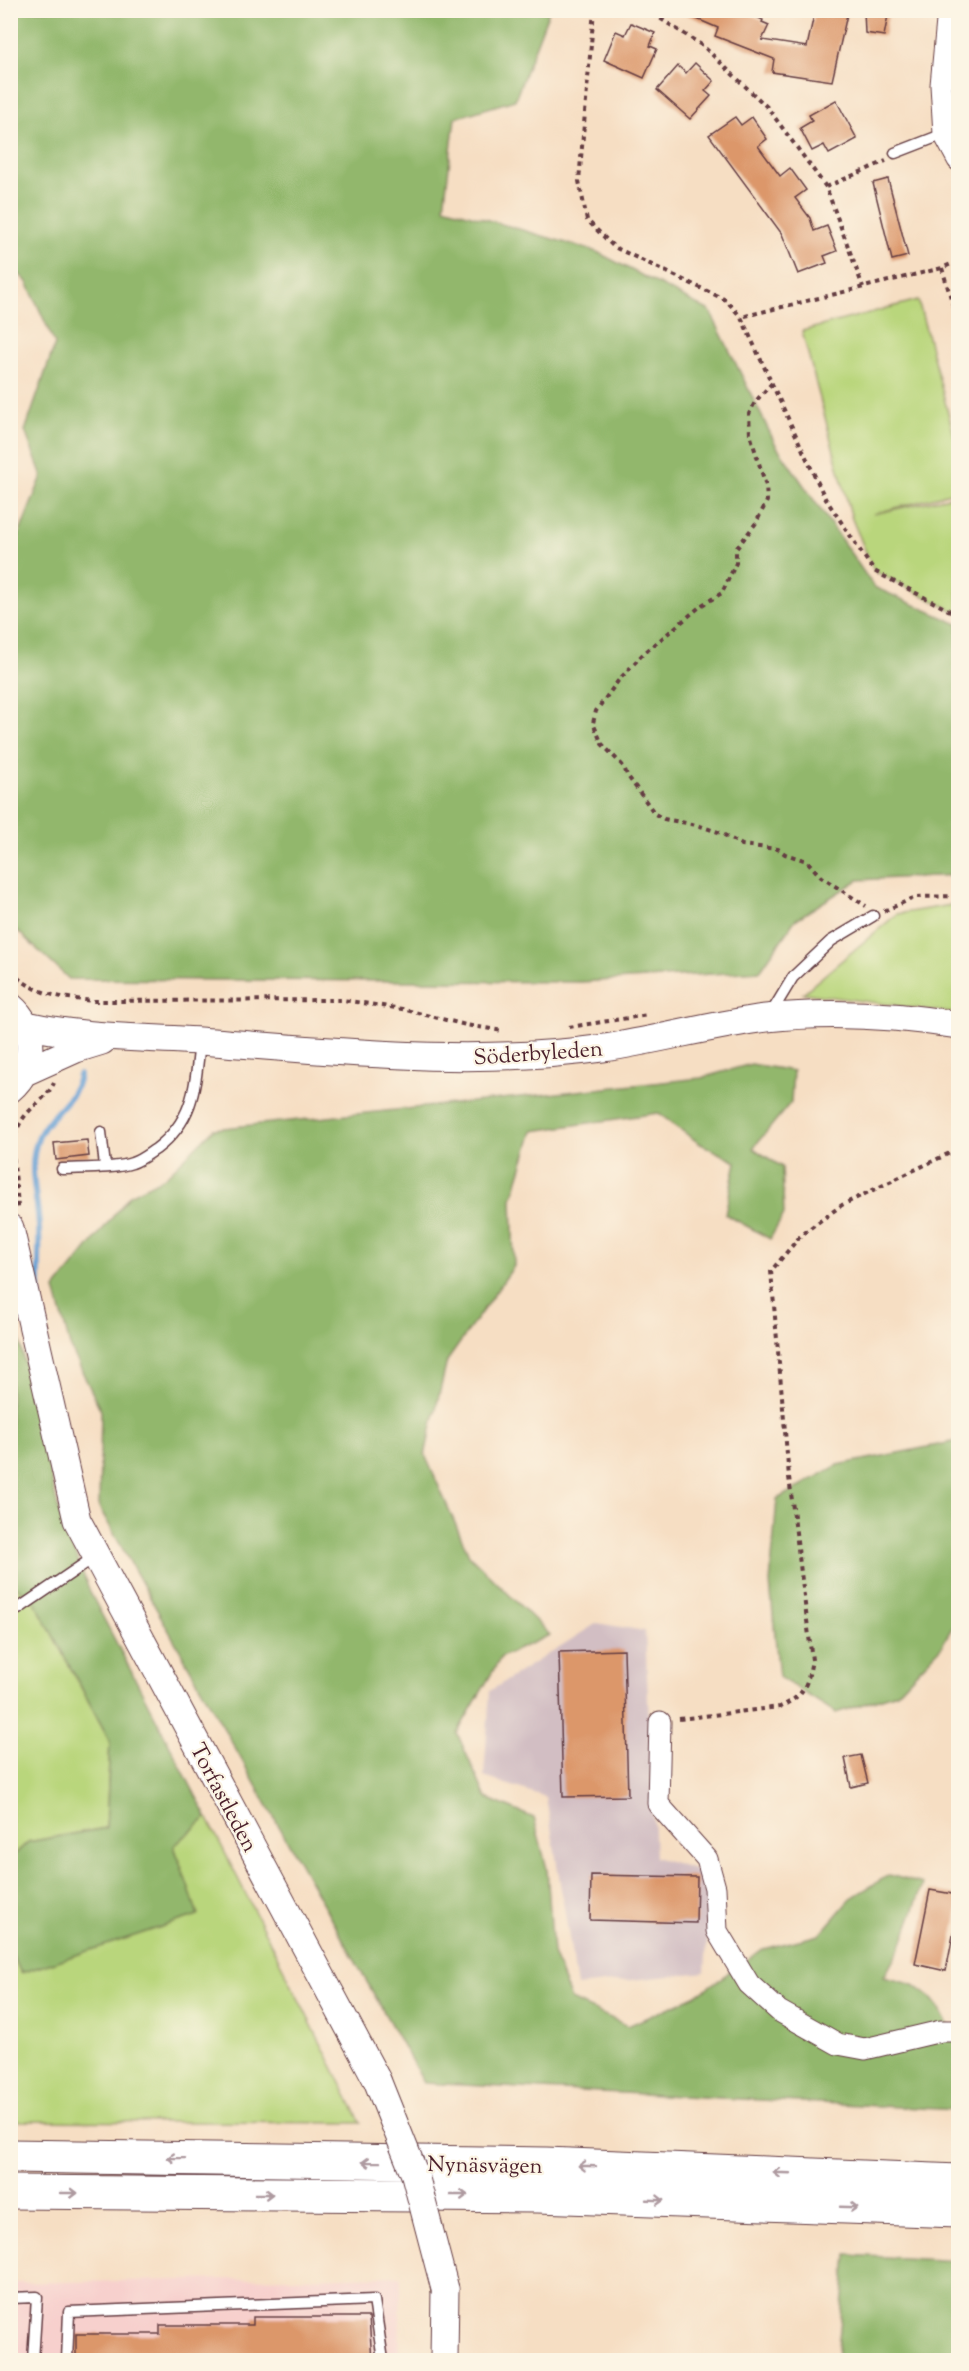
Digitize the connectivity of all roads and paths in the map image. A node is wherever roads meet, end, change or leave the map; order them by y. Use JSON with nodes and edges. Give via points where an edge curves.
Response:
{"nodes":[{"id":1,"x":594,"y":10,"type":"edge"},
{"id":2,"x":635,"y":10,"type":"edge"},
{"id":3,"x":661,"y":10,"type":"edge"},
{"id":4,"x":948,"y":10,"type":"edge"},
{"id":5,"x":658,"y":17,"type":"junction"},
{"id":6,"x":951,"y":132,"type":"edge"},
{"id":7,"x":895,"y":153,"type":"joint"},
{"id":8,"x":958,"y":160,"type":"edge"},
{"id":9,"x":826,"y":187,"type":"junction"},
{"id":10,"x":958,"y":261,"type":"edge"},
{"id":11,"x":942,"y":268,"type":"junction"},
{"id":12,"x":863,"y":287,"type":"junction"},
{"id":13,"x":741,"y":317,"type":"junction"},
{"id":14,"x":958,"y":322,"type":"edge"},
{"id":15,"x":772,"y":383,"type":"junction"},
{"id":16,"x":958,"y":615,"type":"edge"},
{"id":17,"x":958,"y":896,"type":"edge"},
{"id":18,"x":873,"y":916,"type":"junction"},
{"id":19,"x":10,"y":972,"type":"edge"},
{"id":20,"x":45,"y":994,"type":"junction"},
{"id":21,"x":657,"y":1013,"type":"dead end"},
{"id":22,"x":768,"y":1018,"type":"junction"},
{"id":23,"x":28,"y":1020,"type":"edge"},
{"id":24,"x":958,"y":1025,"type":"edge"},
{"id":25,"x":566,"y":1027,"type":"dead end"},
{"id":26,"x":511,"y":1033,"type":"dead end"},
{"id":27,"x":115,"y":1037,"type":"junction"},
{"id":28,"x":200,"y":1041,"type":"junction"},
{"id":29,"x":55,"y":1058,"type":"junction"},
{"id":30,"x":18,"y":1081,"type":"edge"},
{"id":31,"x":101,"y":1132,"type":"dead end"},
{"id":32,"x":958,"y":1149,"type":"edge"},
{"id":33,"x":105,"y":1166,"type":"junction"},
{"id":34,"x":62,"y":1169,"type":"dead end"},
{"id":35,"x":10,"y":1213,"type":"edge"},
{"id":36,"x":10,"y":1228,"type":"edge"},
{"id":37,"x":15,"y":1268,"type":"edge"},
{"id":38,"x":96,"y":1555,"type":"junction"},
{"id":39,"x":10,"y":1610,"type":"edge"},
{"id":40,"x":660,"y":1722,"type":"joint"},
{"id":41,"x":958,"y":2031,"type":"edge"},
{"id":42,"x":10,"y":2156,"type":"edge"},
{"id":43,"x":958,"y":2181,"type":"edge"},
{"id":44,"x":10,"y":2192,"type":"edge"},
{"id":45,"x":958,"y":2211,"type":"edge"},
{"id":46,"x":10,"y":2298,"type":"edge"},
{"id":47,"x":33,"y":2361,"type":"edge"},
{"id":48,"x":67,"y":2361,"type":"edge"},
{"id":49,"x":383,"y":2361,"type":"edge"},
{"id":50,"x":444,"y":2361,"type":"edge"}],
"edges":[{"from":1,"to":13,"type":"path","via":[[579,181],[587,220],[614,247],[726,300]]},
{"from":2,"to":5,"type":"path"},
{"from":3,"to":5,"type":"path"},
{"from":4,"to":6,"type":"street","via":[[941,85]]},
{"from":5,"to":9,"type":"path","via":[[703,46],[767,107]]},
{"from":6,"to":7,"type":"lane"},
{"from":6,"to":8,"type":"street"},
{"from":7,"to":9,"type":"path","via":[[881,164]]},
{"from":9,"to":12,"type":"path"},
{"from":10,"to":11,"type":"path"},
{"from":11,"to":12,"type":"path"},
{"from":11,"to":14,"type":"path"},
{"from":12,"to":13,"type":"path"},
{"from":13,"to":15,"type":"path"},
{"from":15,"to":16,"type":"path","via":[[825,498],[874,571]]},
{"from":15,"to":18,"type":"path","via":[[749,414],[750,434],[767,501],[736,549],[736,563],[722,593],[642,655],[596,711],[593,723],[602,744],[624,767],[656,814],[721,833],[742,846],[778,849],[807,861],[820,877],[864,904]]},
{"from":17,"to":18,"type":"path","via":[[916,897]]},
{"from":18,"to":22,"type":"lane","via":[[831,941],[801,969]]},
{"from":19,"to":20,"type":"path"},
{"from":20,"to":23,"type":"path","via":[[45,1012]]},
{"from":20,"to":26,"type":"path","via":[[94,1001],[343,1000]]},
{"from":21,"to":25,"type":"path"},
{"from":22,"to":24,"type":"street","name":"Söderbyleden","via":[[844,1015]]},
{"from":22,"to":28,"type":"street","name":"Söderbyleden","via":[[604,1048],[479,1058]]},
{"from":23,"to":27,"type":"street","name":"Söderbyleden"},
{"from":23,"to":30,"type":"street","via":[[30,1049]]},
{"from":27,"to":28,"type":"street","name":"Söderbyleden"},
{"from":27,"to":29,"type":"street","name":"Söderbyleden"},
{"from":28,"to":33,"type":"lane","via":[[195,1084],[180,1126],[145,1157],[130,1164]]},
{"from":29,"to":30,"type":"street","name":"Söderbyleden"},
{"from":29,"to":35,"type":"path","via":[[52,1088],[23,1117],[17,1129],[12,1147],[17,1194]]},
{"from":31,"to":33,"type":"lane"},
{"from":32,"to":40,"type":"path","via":[[842,1205],[802,1234],[771,1271],[789,1477],[812,1660],[807,1687],[780,1707]]},
{"from":33,"to":34,"type":"lane"},
{"from":36,"to":37,"type":"street","name":"Torfastleden"},
{"from":37,"to":38,"type":"street","name":"Torfastleden","via":[[77,1520]]},
{"from":38,"to":39,"type":"lane","via":[[18,1609]]},
{"from":38,"to":50,"type":"street","name":"Torfastleden","bridge":true,"via":[[377,2080],[415,2175],[445,2289]]},
{"from":40,"to":41,"type":"street","via":[[658,1803],[707,1858],[717,1930],[749,1984],[779,2011],[838,2044],[865,2049],[941,2031]]},
{"from":43,"to":42,"type":"highway","name":"Nynäsvägen","one_way":true,"via":[[546,2164]]},
{"from":44,"to":45,"type":"highway","name":"Nynäsvägen","one_way":true,"via":[[526,2196]]},
{"from":46,"to":47,"type":"lane","via":[[38,2297]]},
{"from":48,"to":49,"type":"lane","via":[[69,2312],[375,2300]]}]}
